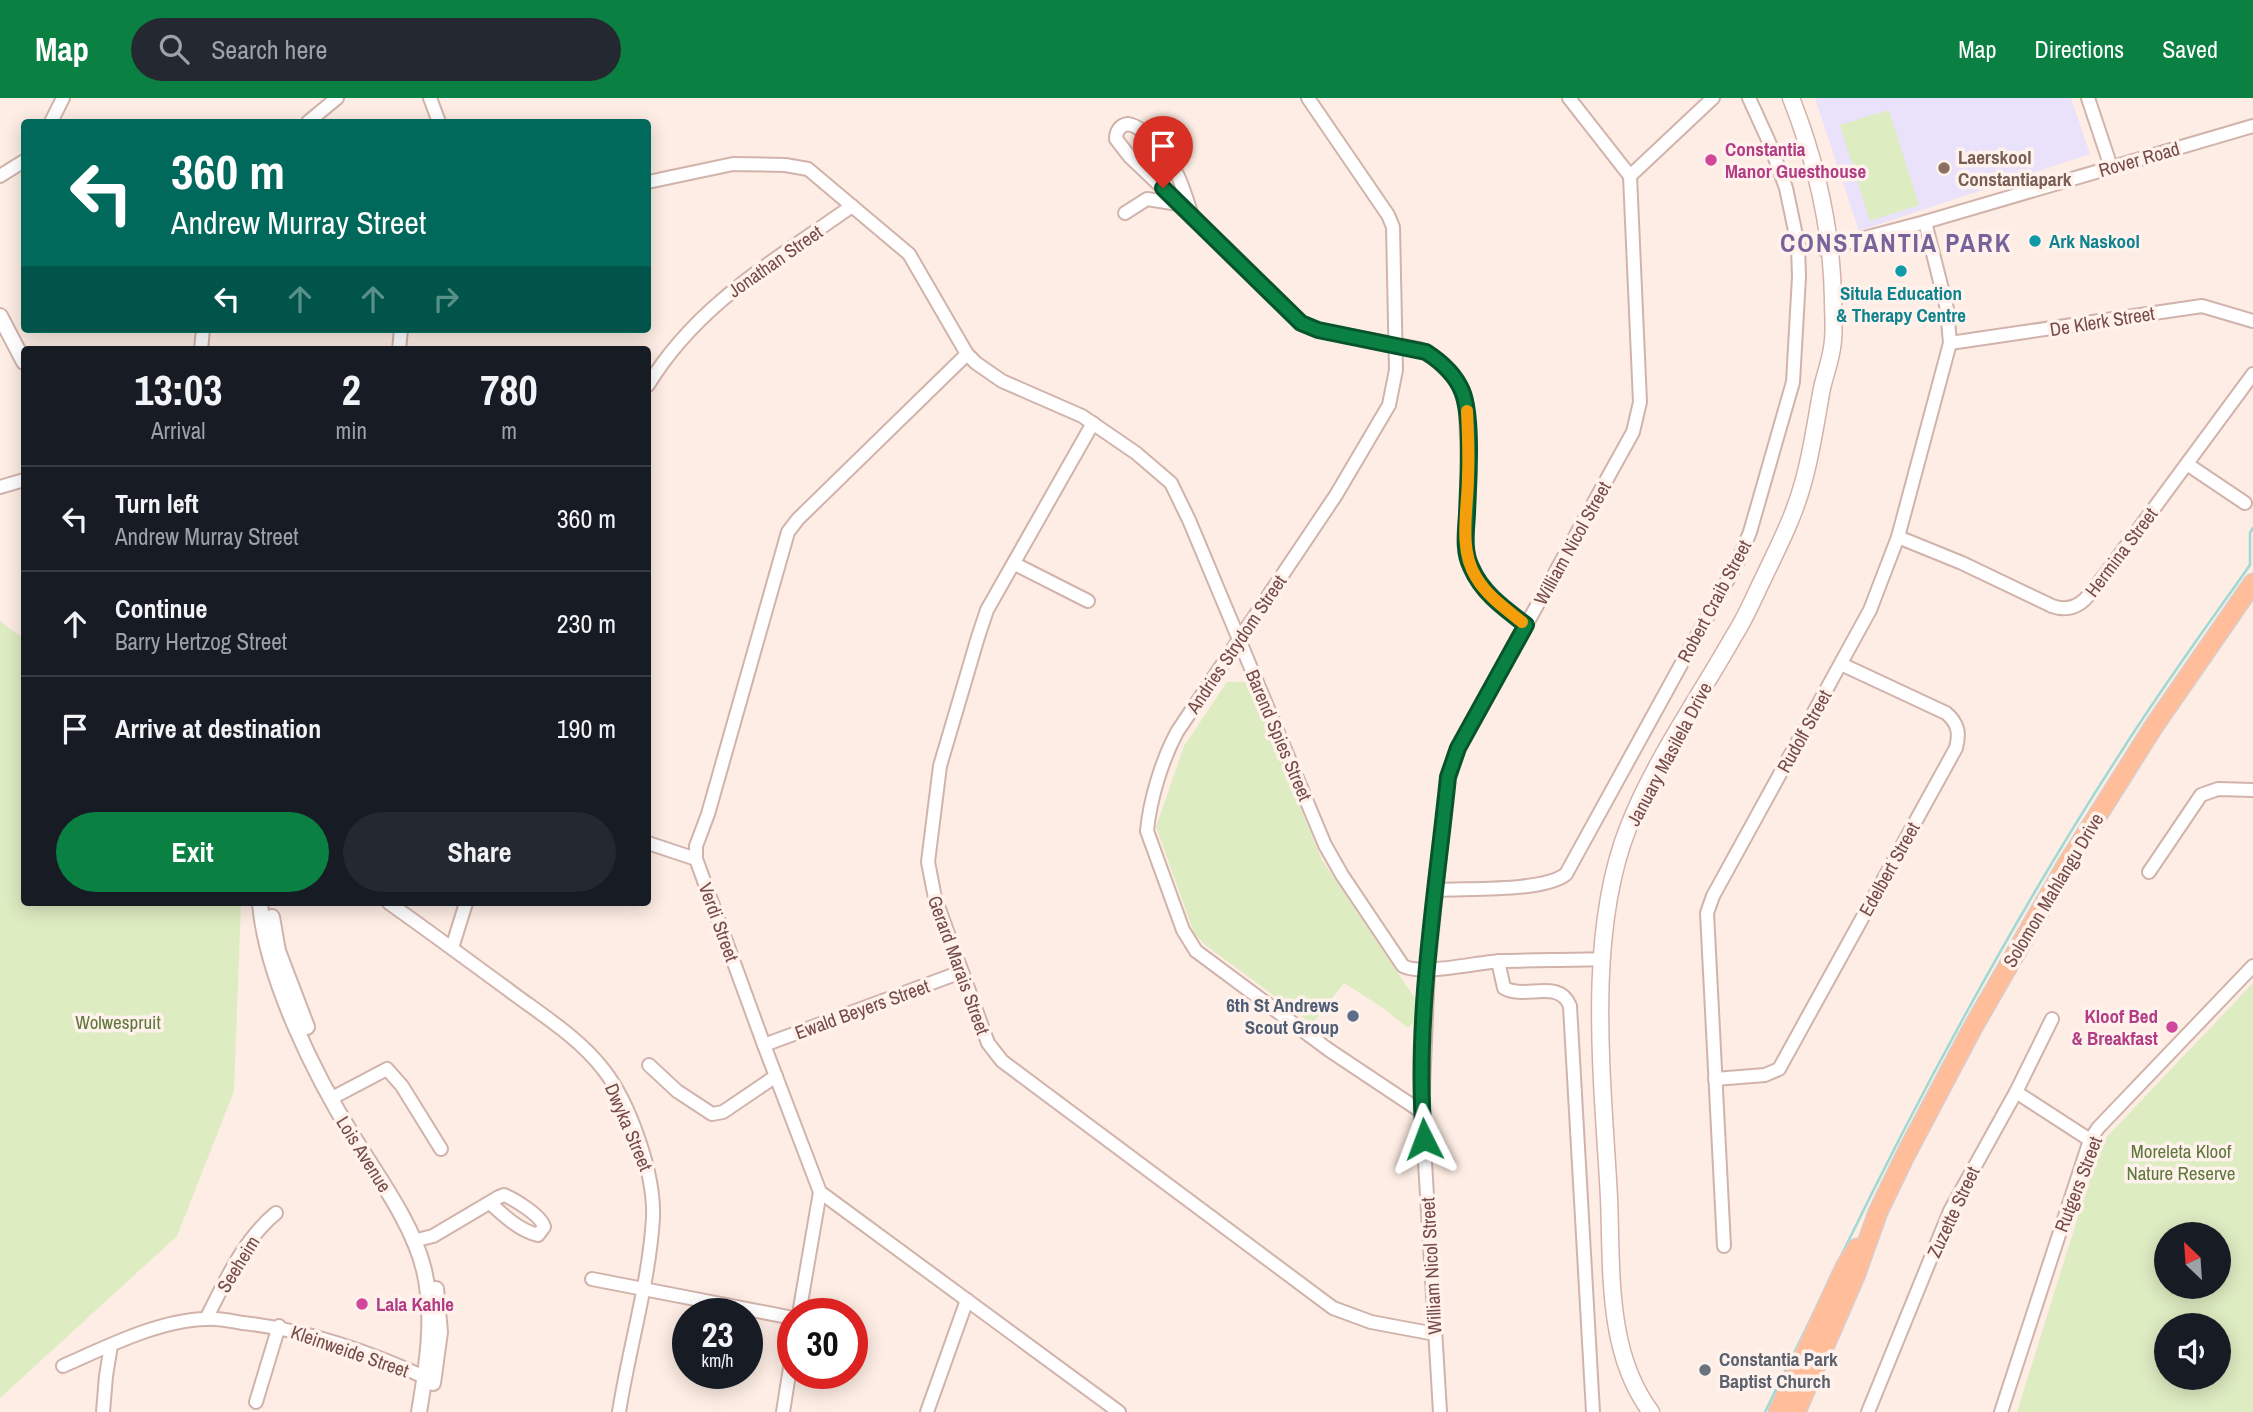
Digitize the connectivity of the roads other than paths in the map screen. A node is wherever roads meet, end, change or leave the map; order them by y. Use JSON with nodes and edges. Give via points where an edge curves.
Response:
{"nodes":[{"id":1,"x":63,"y":98,"type":"edge"},
{"id":2,"x":337,"y":98,"type":"edge"},
{"id":3,"x":430,"y":98,"type":"edge"},
{"id":4,"x":1308,"y":98,"type":"edge"},
{"id":5,"x":1569,"y":98,"type":"edge"},
{"id":6,"x":1713,"y":98,"type":"edge"},
{"id":7,"x":1749,"y":98,"type":"edge"},
{"id":8,"x":1783,"y":98,"type":"edge"},
{"id":9,"x":1791,"y":98,"type":"edge"},
{"id":10,"x":2088,"y":98,"type":"edge"},
{"id":11,"x":52,"y":119,"type":"edge"},
{"id":12,"x":312,"y":119,"type":"edge"},
{"id":13,"x":438,"y":119,"type":"edge"},
{"id":14,"x":2253,"y":126,"type":"edge"},
{"id":15,"x":21,"y":163,"type":"edge"},
{"id":16,"x":2111,"y":167,"type":"junction"},
{"id":17,"x":0,"y":176,"type":"edge"},
{"id":18,"x":1630,"y":176,"type":"junction"},
{"id":19,"x":651,"y":181,"type":"edge"},
{"id":20,"x":1180,"y":204,"type":"junction"},
{"id":21,"x":852,"y":206,"type":"junction"},
{"id":22,"x":1125,"y":213,"type":"dead end"},
{"id":23,"x":1192,"y":216,"type":"junction"},
{"id":24,"x":1926,"y":222,"type":"junction"},
{"id":25,"x":1826,"y":249,"type":"junction"},
{"id":26,"x":0,"y":316,"type":"edge"},
{"id":27,"x":2253,"y":321,"type":"edge"},
{"id":28,"x":1950,"y":342,"type":"junction"},
{"id":29,"x":1395,"y":345,"type":"junction"},
{"id":30,"x":967,"y":354,"type":"junction"},
{"id":31,"x":21,"y":356,"type":"edge"},
{"id":32,"x":2253,"y":374,"type":"edge"},
{"id":33,"x":651,"y":381,"type":"edge"},
{"id":34,"x":1093,"y":423,"type":"junction"},
{"id":35,"x":2187,"y":464,"type":"junction"},
{"id":36,"x":21,"y":481,"type":"edge"},
{"id":37,"x":0,"y":487,"type":"edge"},
{"id":38,"x":2245,"y":503,"type":"dead end"},
{"id":39,"x":1898,"y":537,"type":"junction"},
{"id":40,"x":1015,"y":564,"type":"junction"},
{"id":41,"x":2253,"y":583,"type":"edge"},
{"id":42,"x":1088,"y":601,"type":"dead end"},
{"id":43,"x":1526,"y":625,"type":"junction"},
{"id":44,"x":1239,"y":639,"type":"junction"},
{"id":45,"x":1841,"y":664,"type":"junction"},
{"id":46,"x":2253,"y":790,"type":"edge"},
{"id":47,"x":651,"y":844,"type":"edge"},
{"id":48,"x":696,"y":859,"type":"junction"},
{"id":49,"x":2149,"y":872,"type":"dead end"},
{"id":50,"x":1437,"y":890,"type":"junction"},
{"id":51,"x":260,"y":906,"type":"edge"},
{"id":52,"x":271,"y":906,"type":"edge"},
{"id":53,"x":393,"y":906,"type":"edge"},
{"id":54,"x":465,"y":906,"type":"edge"},
{"id":55,"x":452,"y":948,"type":"junction"},
{"id":56,"x":1601,"y":959,"type":"junction"},
{"id":57,"x":1498,"y":961,"type":"junction"},
{"id":58,"x":2253,"y":966,"type":"edge"},
{"id":59,"x":1428,"y":969,"type":"junction"},
{"id":60,"x":961,"y":972,"type":"junction"},
{"id":61,"x":2052,"y":1019,"type":"dead end"},
{"id":62,"x":764,"y":1045,"type":"junction"},
{"id":63,"x":649,"y":1065,"type":"dead end"},
{"id":64,"x":776,"y":1076,"type":"junction"},
{"id":65,"x":1715,"y":1079,"type":"junction"},
{"id":66,"x":2016,"y":1091,"type":"junction"},
{"id":67,"x":333,"y":1097,"type":"junction"},
{"id":68,"x":1422,"y":1112,"type":"junction"},
{"id":69,"x":2090,"y":1140,"type":"junction"},
{"id":70,"x":441,"y":1149,"type":"dead end"},
{"id":71,"x":820,"y":1192,"type":"junction"},
{"id":72,"x":490,"y":1203,"type":"dead end"},
{"id":73,"x":1878,"y":1212,"type":"junction"},
{"id":74,"x":276,"y":1213,"type":"dead end"},
{"id":75,"x":417,"y":1241,"type":"junction"},
{"id":76,"x":1724,"y":1246,"type":"dead end"},
{"id":77,"x":592,"y":1279,"type":"dead end"},
{"id":78,"x":643,"y":1290,"type":"junction"},
{"id":79,"x":802,"y":1298,"type":"edge"},
{"id":80,"x":967,"y":1300,"type":"junction"},
{"id":81,"x":1614,"y":1311,"type":"junction"},
{"id":82,"x":777,"y":1315,"type":"edge"},
{"id":83,"x":206,"y":1319,"type":"junction"},
{"id":84,"x":279,"y":1326,"type":"junction"},
{"id":85,"x":1435,"y":1334,"type":"junction"},
{"id":86,"x":111,"y":1345,"type":"junction"},
{"id":87,"x":63,"y":1366,"type":"dead end"},
{"id":88,"x":429,"y":1379,"type":"junction"},
{"id":89,"x":787,"y":1389,"type":"edge"},
{"id":90,"x":257,"y":1402,"type":"dead end"},
{"id":91,"x":103,"y":1412,"type":"edge"},
{"id":92,"x":418,"y":1412,"type":"edge"},
{"id":93,"x":427,"y":1412,"type":"edge"},
{"id":94,"x":619,"y":1412,"type":"edge"},
{"id":95,"x":783,"y":1412,"type":"edge"},
{"id":96,"x":927,"y":1412,"type":"edge"},
{"id":97,"x":1119,"y":1412,"type":"edge"},
{"id":98,"x":1440,"y":1412,"type":"edge"},
{"id":99,"x":1593,"y":1412,"type":"edge"},
{"id":100,"x":1641,"y":1412,"type":"edge"},
{"id":101,"x":1651,"y":1412,"type":"edge"},
{"id":102,"x":1778,"y":1412,"type":"edge"},
{"id":103,"x":1796,"y":1412,"type":"edge"},
{"id":104,"x":1868,"y":1412,"type":"edge"},
{"id":105,"x":2001,"y":1412,"type":"edge"}],
"edges":[{"from":1,"to":11,"type":"street"},
{"from":2,"to":12,"type":"street"},
{"from":3,"to":13,"type":"street"},
{"from":4,"to":29,"type":"street","name":"Andries Strydom Street","via":[[1393,227]]},
{"from":5,"to":18,"type":"street"},
{"from":6,"to":18,"type":"street"},
{"from":7,"to":50,"type":"street","name":"Robert Craib Street","via":[[1786,188],[1798,245],[1799,277],[1793,382],[1750,532],[1566,874],[1541,885]]},
{"from":8,"to":25,"type":"main road","name":"January Masilela Drive","via":[[1812,181]]},
{"from":9,"to":25,"type":"main road","name":"January Masilela Drive","via":[[1822,194]]},
{"from":10,"to":16,"type":"street"},
{"from":14,"to":16,"type":"street","name":"Rover Road"},
{"from":15,"to":17,"type":"street"},
{"from":16,"to":24,"type":"street","name":"Rover Road"},
{"from":18,"to":43,"type":"street","name":"William Nicol Street","via":[[1640,388],[1637,419]]},
{"from":19,"to":21,"type":"street","name":"Barend Spies Street","via":[[726,165],[785,165],[808,169]]},
{"from":20,"to":22,"type":"street","via":[[1147,199]]},
{"from":20,"to":23,"type":"street"},
{"from":20,"to":23,"type":"street","via":[[1118,144],[1121,126],[1138,127],[1173,163]]},
{"from":21,"to":30,"type":"street","name":"Barend Spies Street","via":[[913,259]]},
{"from":21,"to":33,"type":"street","name":"Jonathan Street","via":[[727,294],[671,352]]},
{"from":23,"to":29,"type":"street","via":[[1301,323]]},
{"from":24,"to":25,"type":"street","name":"Rover Road"},
{"from":24,"to":28,"type":"street","name":"Rudolf Street","via":[[1947,309]]},
{"from":25,"to":56,"type":"main road","name":"January Masilela Drive","via":[[1832,351],[1792,519],[1737,631],[1628,828],[1613,876]]},
{"from":26,"to":31,"type":"street"},
{"from":27,"to":28,"type":"street","name":"De Klerk Street","via":[[2202,306]]},
{"from":28,"to":39,"type":"street","name":"Rudolf Street"},
{"from":29,"to":43,"type":"street","via":[[1420,349],[1433,357],[1462,389],[1467,417],[1469,564],[1494,599]]},
{"from":29,"to":44,"type":"street","name":"Andries Strydom Street","via":[[1395,383],[1389,405],[1336,495]]},
{"from":30,"to":34,"type":"street","name":"Barend Spies Street","via":[[993,376]]},
{"from":30,"to":48,"type":"street","name":"Verdi Street","via":[[788,532],[696,846]]},
{"from":32,"to":35,"type":"street","name":"Hermina Street"},
{"from":34,"to":40,"type":"street","name":"Gerard Marais Street"},
{"from":34,"to":44,"type":"street","name":"Barend Spies Street","via":[[1171,483]]},
{"from":35,"to":38,"type":"street"},
{"from":35,"to":39,"type":"street","name":"Hermina Street","via":[[2085,601],[2072,608],[2052,606]]},
{"from":36,"to":37,"type":"street"},
{"from":39,"to":45,"type":"street","name":"Rudolf Street","via":[[1877,596]]},
{"from":40,"to":42,"type":"street"},
{"from":40,"to":60,"type":"street","name":"Gerard Marais Street","via":[[978,637],[940,766],[930,831],[931,887]]},
{"from":41,"to":73,"type":"main road","name":"Solomon Mahlangu Drive","via":[[2154,726],[2067,864],[1956,1059]]},
{"from":43,"to":50,"type":"street","name":"William Nicol Street","via":[[1452,763]]},
{"from":44,"to":59,"type":"street","name":"Barend Spies Street","via":[[1334,863],[1398,960],[1409,969]]},
{"from":44,"to":68,"type":"street","name":"Andries Strydom Street","via":[[1173,740],[1148,817],[1150,842],[1183,930],[1196,951]]},
{"from":45,"to":65,"type":"street","name":"Rudolf Street","via":[[1709,903],[1706,924]]},
{"from":45,"to":65,"type":"street","name":"Edelbert Street","via":[[1946,713],[1958,728],[1956,748],[1779,1069],[1765,1075]]},
{"from":46,"to":49,"type":"street","via":[[2218,789],[2201,795]]},
{"from":47,"to":48,"type":"street"},
{"from":48,"to":62,"type":"street","name":"Verdi Street"},
{"from":50,"to":59,"type":"street","name":"William Nicol Street"},
{"from":51,"to":67,"type":"street","name":"Lois Avenue","via":[[282,992]]},
{"from":52,"to":67,"type":"street","name":"Lois Avenue","via":[[284,966]]},
{"from":53,"to":55,"type":"street","name":"Dwyka Street"},
{"from":54,"to":55,"type":"street"},
{"from":55,"to":78,"type":"street","name":"Dwyka Street","via":[[568,1033],[616,1089],[641,1148],[653,1193]]},
{"from":56,"to":57,"type":"street"},
{"from":56,"to":81,"type":"main road","name":"January Masilela Drive"},
{"from":57,"to":59,"type":"street"},
{"from":57,"to":99,"type":"street","via":[[1503,988],[1558,992],[1570,1006]]},
{"from":58,"to":69,"type":"street","name":"Rutgers Street"},
{"from":59,"to":68,"type":"street","name":"William Nicol Street"},
{"from":60,"to":62,"type":"street","name":"Ewald Beyers Street"},
{"from":60,"to":85,"type":"street","name":"Gerard Marais Street","via":[[993,1053],[1022,1076],[1333,1308],[1371,1322]]},
{"from":61,"to":66,"type":"street","name":"Zuzette Street"},
{"from":62,"to":64,"type":"street","name":"Verdi Street"},
{"from":63,"to":64,"type":"street","via":[[712,1114],[723,1112]]},
{"from":64,"to":71,"type":"street","name":"Verdi Street"},
{"from":65,"to":76,"type":"street","name":"Rudolf Street"},
{"from":66,"to":69,"type":"street"},
{"from":66,"to":104,"type":"street","name":"Zuzette Street","via":[[1950,1211]]},
{"from":67,"to":70,"type":"street","via":[[387,1069]]},
{"from":67,"to":75,"type":"street","name":"Lois Avenue","via":[[401,1201]]},
{"from":68,"to":85,"type":"street","name":"William Nicol Street"},
{"from":69,"to":105,"type":"street","name":"Rutgers Street"},
{"from":71,"to":79,"type":"street"},
{"from":71,"to":80,"type":"street"},
{"from":72,"to":75,"type":"street"},
{"from":73,"to":102,"type":"main road","name":"Solomon Mahlangu Drive","via":[[1846,1267]]},
{"from":73,"to":103,"type":"main road","name":"Solomon Mahlangu Drive"},
{"from":74,"to":83,"type":"street","name":"Seeheim","via":[[240,1257]]},
{"from":75,"to":88,"type":"street","name":"Lois Avenue","via":[[433,1271],[439,1322],[438,1356]]},
{"from":77,"to":78,"type":"street"},
{"from":78,"to":82,"type":"street"},
{"from":78,"to":94,"type":"street","name":"Dwyka Street"},
{"from":80,"to":96,"type":"street"},
{"from":80,"to":97,"type":"street"},
{"from":81,"to":100,"type":"main road","name":"January Masilela Drive","via":[[1617,1354]]},
{"from":81,"to":101,"type":"main road","name":"January Masilela Drive","via":[[1626,1365]]},
{"from":83,"to":84,"type":"street","name":"Kleinweide Street"},
{"from":83,"to":86,"type":"street","name":"Kleinweide Street","via":[[155,1329]]},
{"from":84,"to":88,"type":"street","name":"Kleinweide Street","via":[[352,1347]]},
{"from":84,"to":90,"type":"street"},
{"from":85,"to":98,"type":"street","name":"William Nicol Street"},
{"from":86,"to":87,"type":"street","name":"Kleinweide Street"},
{"from":86,"to":91,"type":"street"},
{"from":88,"to":92,"type":"street","name":"Lois Avenue"},
{"from":88,"to":93,"type":"street","name":"Lois Avenue"},
{"from":89,"to":95,"type":"street"}]}
